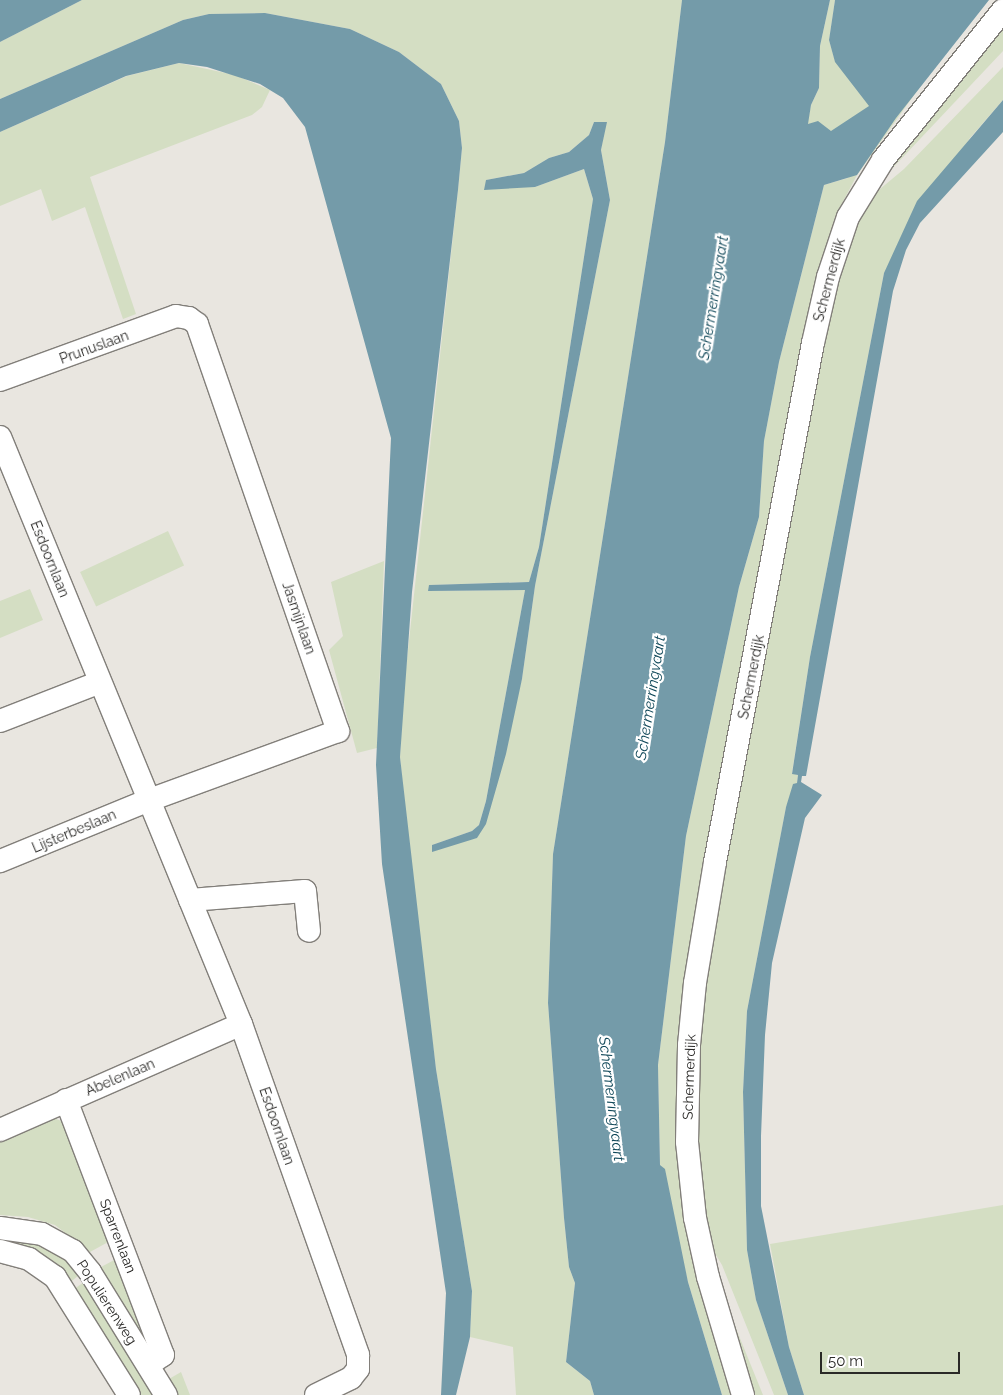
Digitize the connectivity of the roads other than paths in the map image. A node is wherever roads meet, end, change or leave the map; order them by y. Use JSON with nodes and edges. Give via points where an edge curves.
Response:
{"nodes":[{"id":1,"x":1003,"y":10,"type":"edge"},
{"id":2,"x":189,"y":318,"type":"joint"},
{"id":3,"x":0,"y":380,"type":"edge"},
{"id":4,"x":0,"y":437,"type":"edge"},
{"id":5,"x":100,"y":682,"type":"junction"},
{"id":6,"x":0,"y":722,"type":"edge"},
{"id":7,"x":149,"y":800,"type":"junction"},
{"id":8,"x":0,"y":861,"type":"edge"},
{"id":9,"x":190,"y":900,"type":"junction"},
{"id":10,"x":309,"y":931,"type":"dead end"},
{"id":11,"x":240,"y":1024,"type":"junction"},
{"id":12,"x":66,"y":1100,"type":"junction"},
{"id":13,"x":0,"y":1130,"type":"edge"},
{"id":14,"x":0,"y":1228,"type":"edge"},
{"id":15,"x":0,"y":1251,"type":"edge"},
{"id":16,"x":148,"y":1366,"type":"junction"},
{"id":17,"x":129,"y":1395,"type":"edge"},
{"id":18,"x":166,"y":1395,"type":"edge"},
{"id":19,"x":316,"y":1395,"type":"edge"},
{"id":20,"x":742,"y":1395,"type":"edge"}],
"edges":[{"from":1,"to":20,"type":"street","name":"Schermerdijk","via":[[883,160],[840,236],[813,343],[715,862],[695,983],[689,1045],[687,1142],[695,1218],[708,1277]]},
{"from":2,"to":3,"type":"street","name":"Prunuslaan","via":[[176,316]]},
{"from":2,"to":7,"type":"street","name":"Jasmijnlaan","via":[[196,324],[338,731]]},
{"from":4,"to":5,"type":"street","name":"Esdoornlaan"},
{"from":5,"to":6,"type":"street"},
{"from":5,"to":7,"type":"street","name":"Esdoornlaan"},
{"from":7,"to":8,"type":"street","name":"Lijsterbeslaan"},
{"from":7,"to":9,"type":"street","name":"Esdoornlaan"},
{"from":9,"to":10,"type":"street","via":[[305,891]]},
{"from":9,"to":11,"type":"street","name":"Esdoornlaan"},
{"from":11,"to":12,"type":"street","name":"Abelenlaan"},
{"from":11,"to":19,"type":"street","name":"Esdoornlaan","via":[[358,1355],[358,1369],[351,1378]]},
{"from":12,"to":13,"type":"street","name":"Abelenlaan"},
{"from":12,"to":16,"type":"street","name":"Sparrenlaan","via":[[163,1355]]},
{"from":14,"to":16,"type":"street","name":"Populierenweg","via":[[42,1234],[73,1251],[90,1272]]},
{"from":15,"to":17,"type":"street","name":"Populierenweg","via":[[29,1259],[55,1277]]},
{"from":16,"to":18,"type":"street","name":"Populierenweg"}]}
